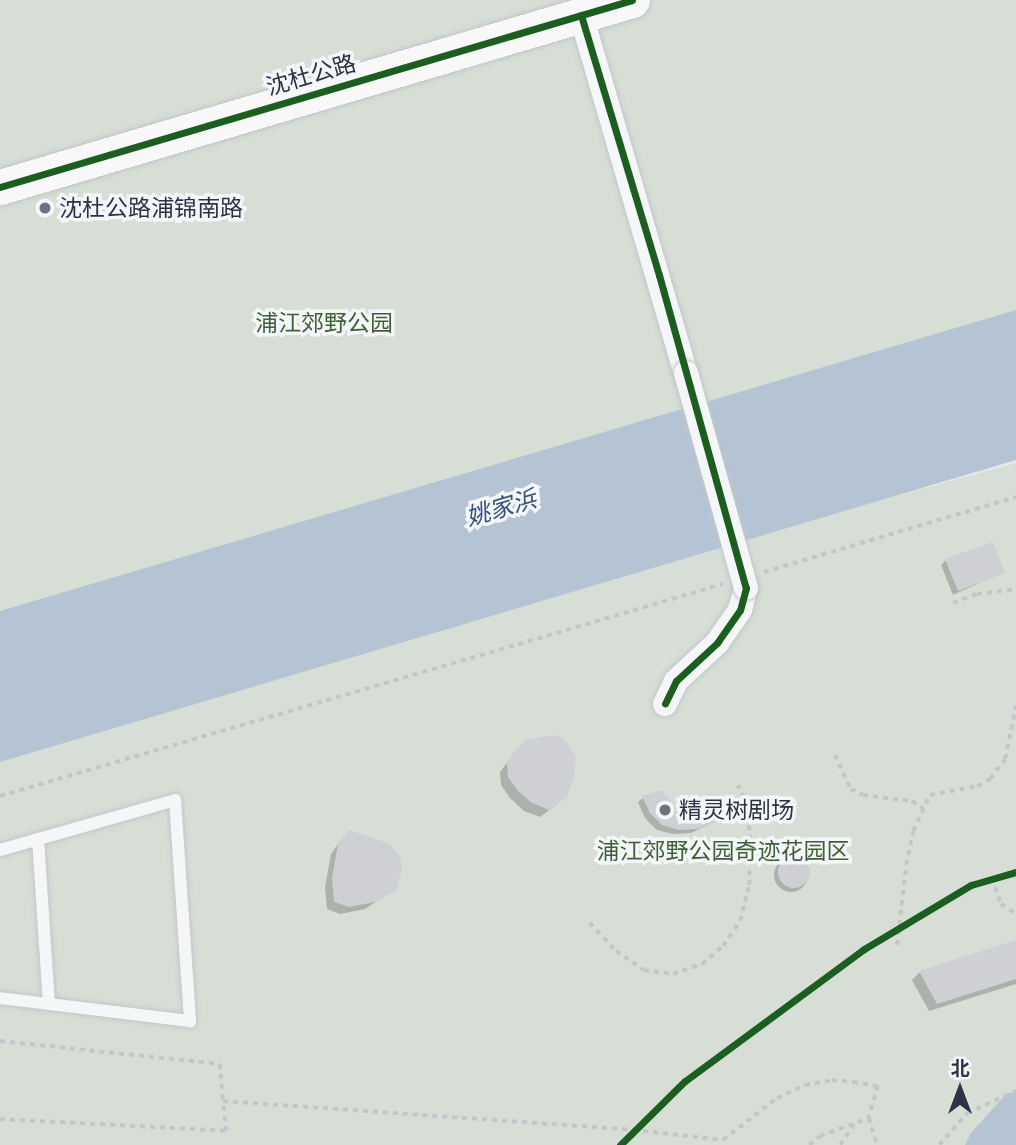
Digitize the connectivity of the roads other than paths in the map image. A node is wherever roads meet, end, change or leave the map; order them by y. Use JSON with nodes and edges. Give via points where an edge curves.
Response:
{"nodes":[{"id":1,"x":632,"y":0,"type":"edge"},
{"id":2,"x":581,"y":15,"type":"junction"},
{"id":3,"x":0,"y":187,"type":"edge"},
{"id":4,"x":664,"y":704,"type":"dead end"},
{"id":5,"x":38,"y":839,"type":"junction"},
{"id":6,"x":0,"y":850,"type":"edge"},
{"id":7,"x":0,"y":998,"type":"edge"},
{"id":8,"x":49,"y":1004,"type":"junction"}],
"edges":[{"from":1,"to":2,"type":"street","name":"沈杜公路"},
{"from":2,"to":3,"type":"street","name":"沈杜公路"},
{"from":2,"to":4,"type":"street","bridge":true,"via":[[744,581],[740,610],[717,643],[676,681]]},
{"from":5,"to":6,"type":"lane"},
{"from":5,"to":8,"type":"lane"},
{"from":5,"to":8,"type":"lane","via":[[175,800],[190,1021]]},
{"from":7,"to":8,"type":"lane"}]}
